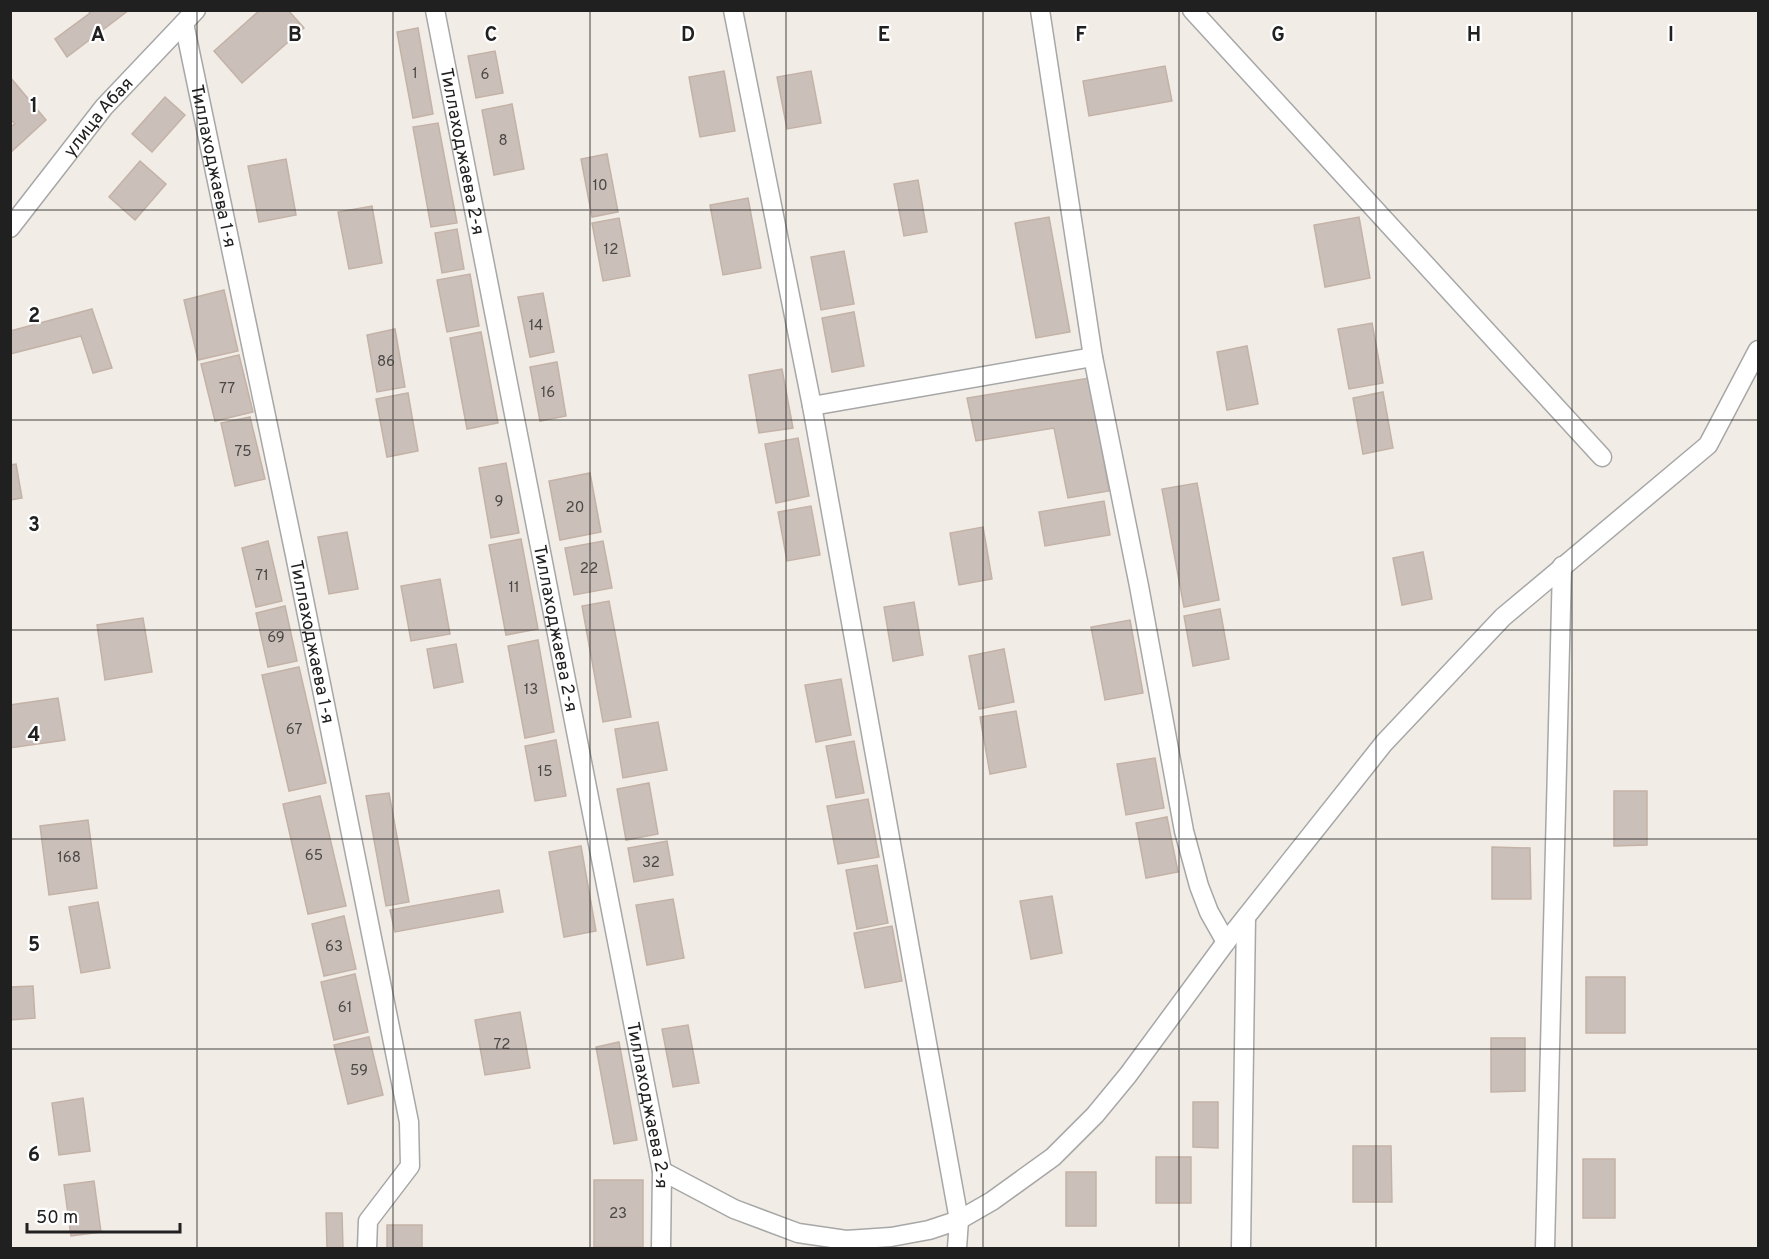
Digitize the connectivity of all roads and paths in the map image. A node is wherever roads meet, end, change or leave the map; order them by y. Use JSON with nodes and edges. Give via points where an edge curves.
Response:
{"nodes":[{"id":1,"x":435,"y":10,"type":"edge"},
{"id":2,"x":733,"y":10,"type":"edge"},
{"id":3,"x":1040,"y":10,"type":"edge"},
{"id":4,"x":1192,"y":10,"type":"edge"},
{"id":5,"x":190,"y":17,"type":"edge"},
{"id":6,"x":10,"y":228,"type":"edge"},
{"id":7,"x":1758,"y":350,"type":"edge"},
{"id":8,"x":1093,"y":357,"type":"junction"},
{"id":9,"x":812,"y":406,"type":"junction"},
{"id":10,"x":1602,"y":457,"type":"dead end"},
{"id":11,"x":1562,"y":566,"type":"junction"},
{"id":12,"x":1246,"y":918,"type":"junction"},
{"id":13,"x":1226,"y":942,"type":"junction"},
{"id":14,"x":662,"y":1171,"type":"junction"},
{"id":15,"x":959,"y":1220,"type":"junction"},
{"id":16,"x":368,"y":1248,"type":"edge"},
{"id":17,"x":661,"y":1248,"type":"edge"},
{"id":18,"x":957,"y":1248,"type":"edge"},
{"id":19,"x":1240,"y":1248,"type":"edge"},
{"id":20,"x":1545,"y":1248,"type":"edge"}],
"edges":[{"from":1,"to":14,"type":"street","name":"Тиллаходжаева 2-я"},
{"from":2,"to":9,"type":"street"},
{"from":3,"to":8,"type":"street"},
{"from":4,"to":10,"type":"street"},
{"from":5,"to":6,"type":"street","name":"улица Абая","via":[[104,107]]},
{"from":5,"to":16,"type":"street","name":"Тиллаходжаева 1-я","via":[[409,1122],[410,1166],[368,1221]]},
{"from":7,"to":11,"type":"street","via":[[1708,445]]},
{"from":8,"to":9,"type":"street"},
{"from":8,"to":13,"type":"street","via":[[1185,831],[1199,886]]},
{"from":9,"to":15,"type":"street"},
{"from":11,"to":12,"type":"street","via":[[1503,616],[1384,743]]},
{"from":11,"to":20,"type":"street"},
{"from":12,"to":13,"type":"street"},
{"from":12,"to":19,"type":"street"},
{"from":13,"to":15,"type":"street","via":[[1095,1115],[1053,1156]]},
{"from":14,"to":15,"type":"street","via":[[734,1209],[798,1233],[846,1240],[891,1237]]},
{"from":14,"to":17,"type":"street","name":"Тиллаходжаева 2-я"},
{"from":15,"to":18,"type":"street"}]}
